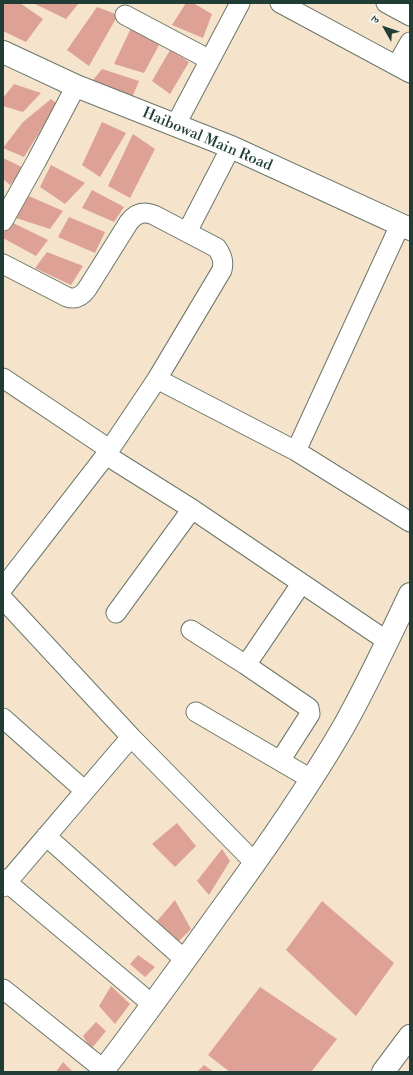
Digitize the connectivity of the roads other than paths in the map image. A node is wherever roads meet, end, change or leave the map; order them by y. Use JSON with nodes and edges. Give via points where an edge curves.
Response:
{"nodes":[{"id":1,"x":240,"y":3,"type":"edge"},
{"id":2,"x":280,"y":3,"type":"edge"},
{"id":3,"x":386,"y":3,"type":"edge"},
{"id":4,"x":125,"y":15,"type":"dead end"},
{"id":5,"x":410,"y":16,"type":"edge"},
{"id":6,"x":410,"y":42,"type":"edge"},
{"id":7,"x":7,"y":59,"type":"edge"},
{"id":8,"x":210,"y":60,"type":"junction"},
{"id":9,"x":404,"y":69,"type":"edge"},
{"id":10,"x":76,"y":86,"type":"junction"},
{"id":11,"x":175,"y":126,"type":"junction"},
{"id":12,"x":230,"y":147,"type":"junction"},
{"id":13,"x":3,"y":221,"type":"edge"},
{"id":14,"x":405,"y":227,"type":"edge"},
{"id":15,"x":187,"y":232,"type":"junction"},
{"id":16,"x":3,"y":264,"type":"edge"},
{"id":17,"x":3,"y":378,"type":"edge"},
{"id":18,"x":157,"y":379,"type":"junction"},
{"id":19,"x":296,"y":450,"type":"junction"},
{"id":20,"x":108,"y":452,"type":"junction"},
{"id":21,"x":192,"y":509,"type":"junction"},
{"id":22,"x":410,"y":522,"type":"edge"},
{"id":23,"x":301,"y":584,"type":"junction"},
{"id":24,"x":3,"y":588,"type":"edge"},
{"id":25,"x":410,"y":594,"type":"edge"},
{"id":26,"x":3,"y":599,"type":"edge"},
{"id":27,"x":116,"y":613,"type":"dead end"},
{"id":28,"x":191,"y":630,"type":"dead end"},
{"id":29,"x":387,"y":641,"type":"junction"},
{"id":30,"x":246,"y":665,"type":"junction"},
{"id":31,"x":196,"y":712,"type":"dead end"},
{"id":32,"x":3,"y":718,"type":"edge"},
{"id":33,"x":131,"y":737,"type":"junction"},
{"id":34,"x":280,"y":761,"type":"junction"},
{"id":35,"x":310,"y":779,"type":"junction"},
{"id":36,"x":85,"y":791,"type":"junction"},
{"id":37,"x":46,"y":836,"type":"junction"},
{"id":38,"x":255,"y":863,"type":"junction"},
{"id":39,"x":4,"y":883,"type":"edge"},
{"id":40,"x":185,"y":960,"type":"junction"},
{"id":41,"x":3,"y":989,"type":"edge"},
{"id":42,"x":153,"y":1005,"type":"junction"},
{"id":43,"x":410,"y":1036,"type":"edge"},
{"id":44,"x":103,"y":1071,"type":"edge"},
{"id":45,"x":382,"y":1072,"type":"edge"}],
"edges":[{"from":1,"to":8,"type":"street"},
{"from":2,"to":9,"type":"street"},
{"from":3,"to":5,"type":"street"},
{"from":4,"to":8,"type":"street"},
{"from":6,"to":9,"type":"street"},
{"from":7,"to":10,"type":"street","name":"Haibowal Main Road"},
{"from":8,"to":11,"type":"street"},
{"from":10,"to":11,"type":"street","name":"Haibowal Main Road"},
{"from":10,"to":13,"type":"street"},
{"from":11,"to":12,"type":"street","name":"Haibowal Main Road"},
{"from":12,"to":14,"type":"street","name":"Haibowal Main Road"},
{"from":12,"to":15,"type":"street"},
{"from":14,"to":19,"type":"street"},
{"from":15,"to":16,"type":"street","via":[[149,213],[138,213],[132,217],[84,293],[72,299]]},
{"from":15,"to":18,"type":"street","via":[[217,248],[222,257],[222,270]]},
{"from":17,"to":20,"type":"street"},
{"from":18,"to":19,"type":"street"},
{"from":18,"to":20,"type":"street"},
{"from":19,"to":22,"type":"street"},
{"from":20,"to":21,"type":"street"},
{"from":20,"to":24,"type":"street"},
{"from":21,"to":23,"type":"street"},
{"from":21,"to":27,"type":"street"},
{"from":23,"to":29,"type":"street"},
{"from":23,"to":30,"type":"street"},
{"from":25,"to":29,"type":"street"},
{"from":26,"to":33,"type":"street"},
{"from":28,"to":30,"type":"street"},
{"from":29,"to":35,"type":"street","via":[[343,726]]},
{"from":30,"to":34,"type":"street","via":[[309,708],[310,714]]},
{"from":31,"to":34,"type":"street"},
{"from":32,"to":36,"type":"street"},
{"from":33,"to":36,"type":"street"},
{"from":33,"to":38,"type":"street"},
{"from":34,"to":35,"type":"street"},
{"from":35,"to":38,"type":"street"},
{"from":36,"to":37,"type":"street"},
{"from":37,"to":39,"type":"street"},
{"from":37,"to":40,"type":"street"},
{"from":38,"to":40,"type":"street"},
{"from":39,"to":42,"type":"street"},
{"from":40,"to":42,"type":"street"},
{"from":41,"to":44,"type":"street"},
{"from":42,"to":44,"type":"street"},
{"from":43,"to":45,"type":"street"}]}
